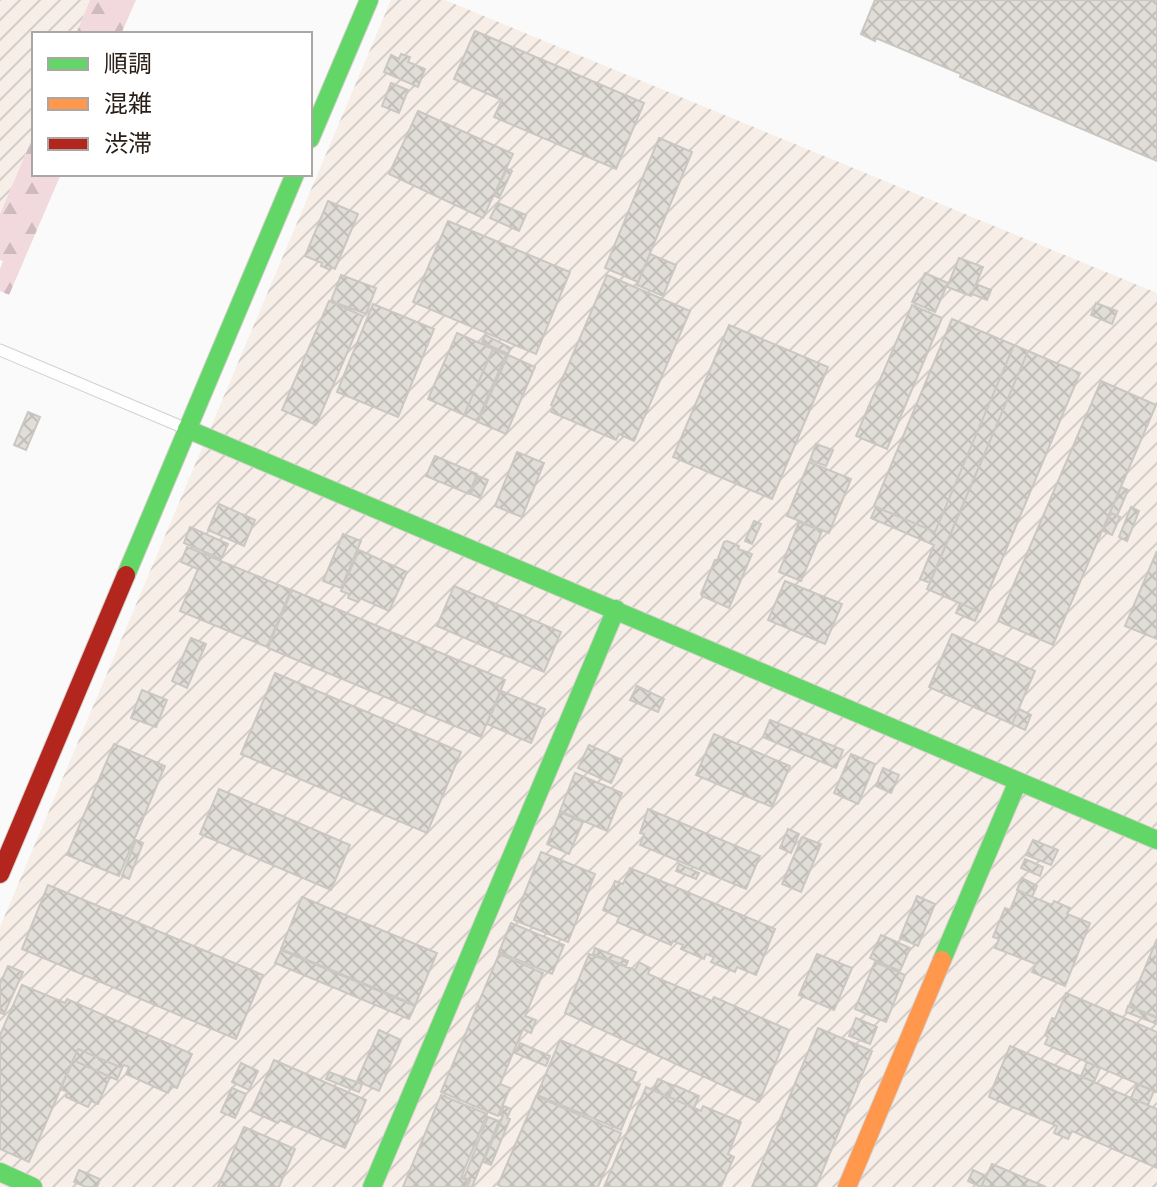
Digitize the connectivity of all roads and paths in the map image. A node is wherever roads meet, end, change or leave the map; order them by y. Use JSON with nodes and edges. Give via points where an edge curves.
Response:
{"nodes":[{"id":1,"x":369,"y":0,"type":"edge"},
{"id":2,"x":312,"y":134,"type":"edge"},
{"id":3,"x":294,"y":176,"type":"edge"},
{"id":4,"x":0,"y":350,"type":"edge"},
{"id":5,"x":187,"y":429,"type":"junction"},
{"id":6,"x":616,"y":609,"type":"junction"},
{"id":7,"x":1018,"y":781,"type":"junction"},
{"id":8,"x":1157,"y":840,"type":"edge"},
{"id":9,"x":0,"y":874,"type":"edge"},
{"id":10,"x":0,"y":1172,"type":"edge"},
{"id":11,"x":33,"y":1187,"type":"edge"},
{"id":12,"x":372,"y":1187,"type":"edge"},
{"id":13,"x":847,"y":1187,"type":"edge"}],
"edges":[{"from":1,"to":2,"type":"street"},
{"from":3,"to":5,"type":"street"},
{"from":4,"to":5,"type":"lane"},
{"from":5,"to":6,"type":"street"},
{"from":5,"to":9,"type":"street"},
{"from":6,"to":7,"type":"street"},
{"from":6,"to":12,"type":"street"},
{"from":7,"to":8,"type":"street"},
{"from":7,"to":13,"type":"street"},
{"from":10,"to":11,"type":"street"}]}
